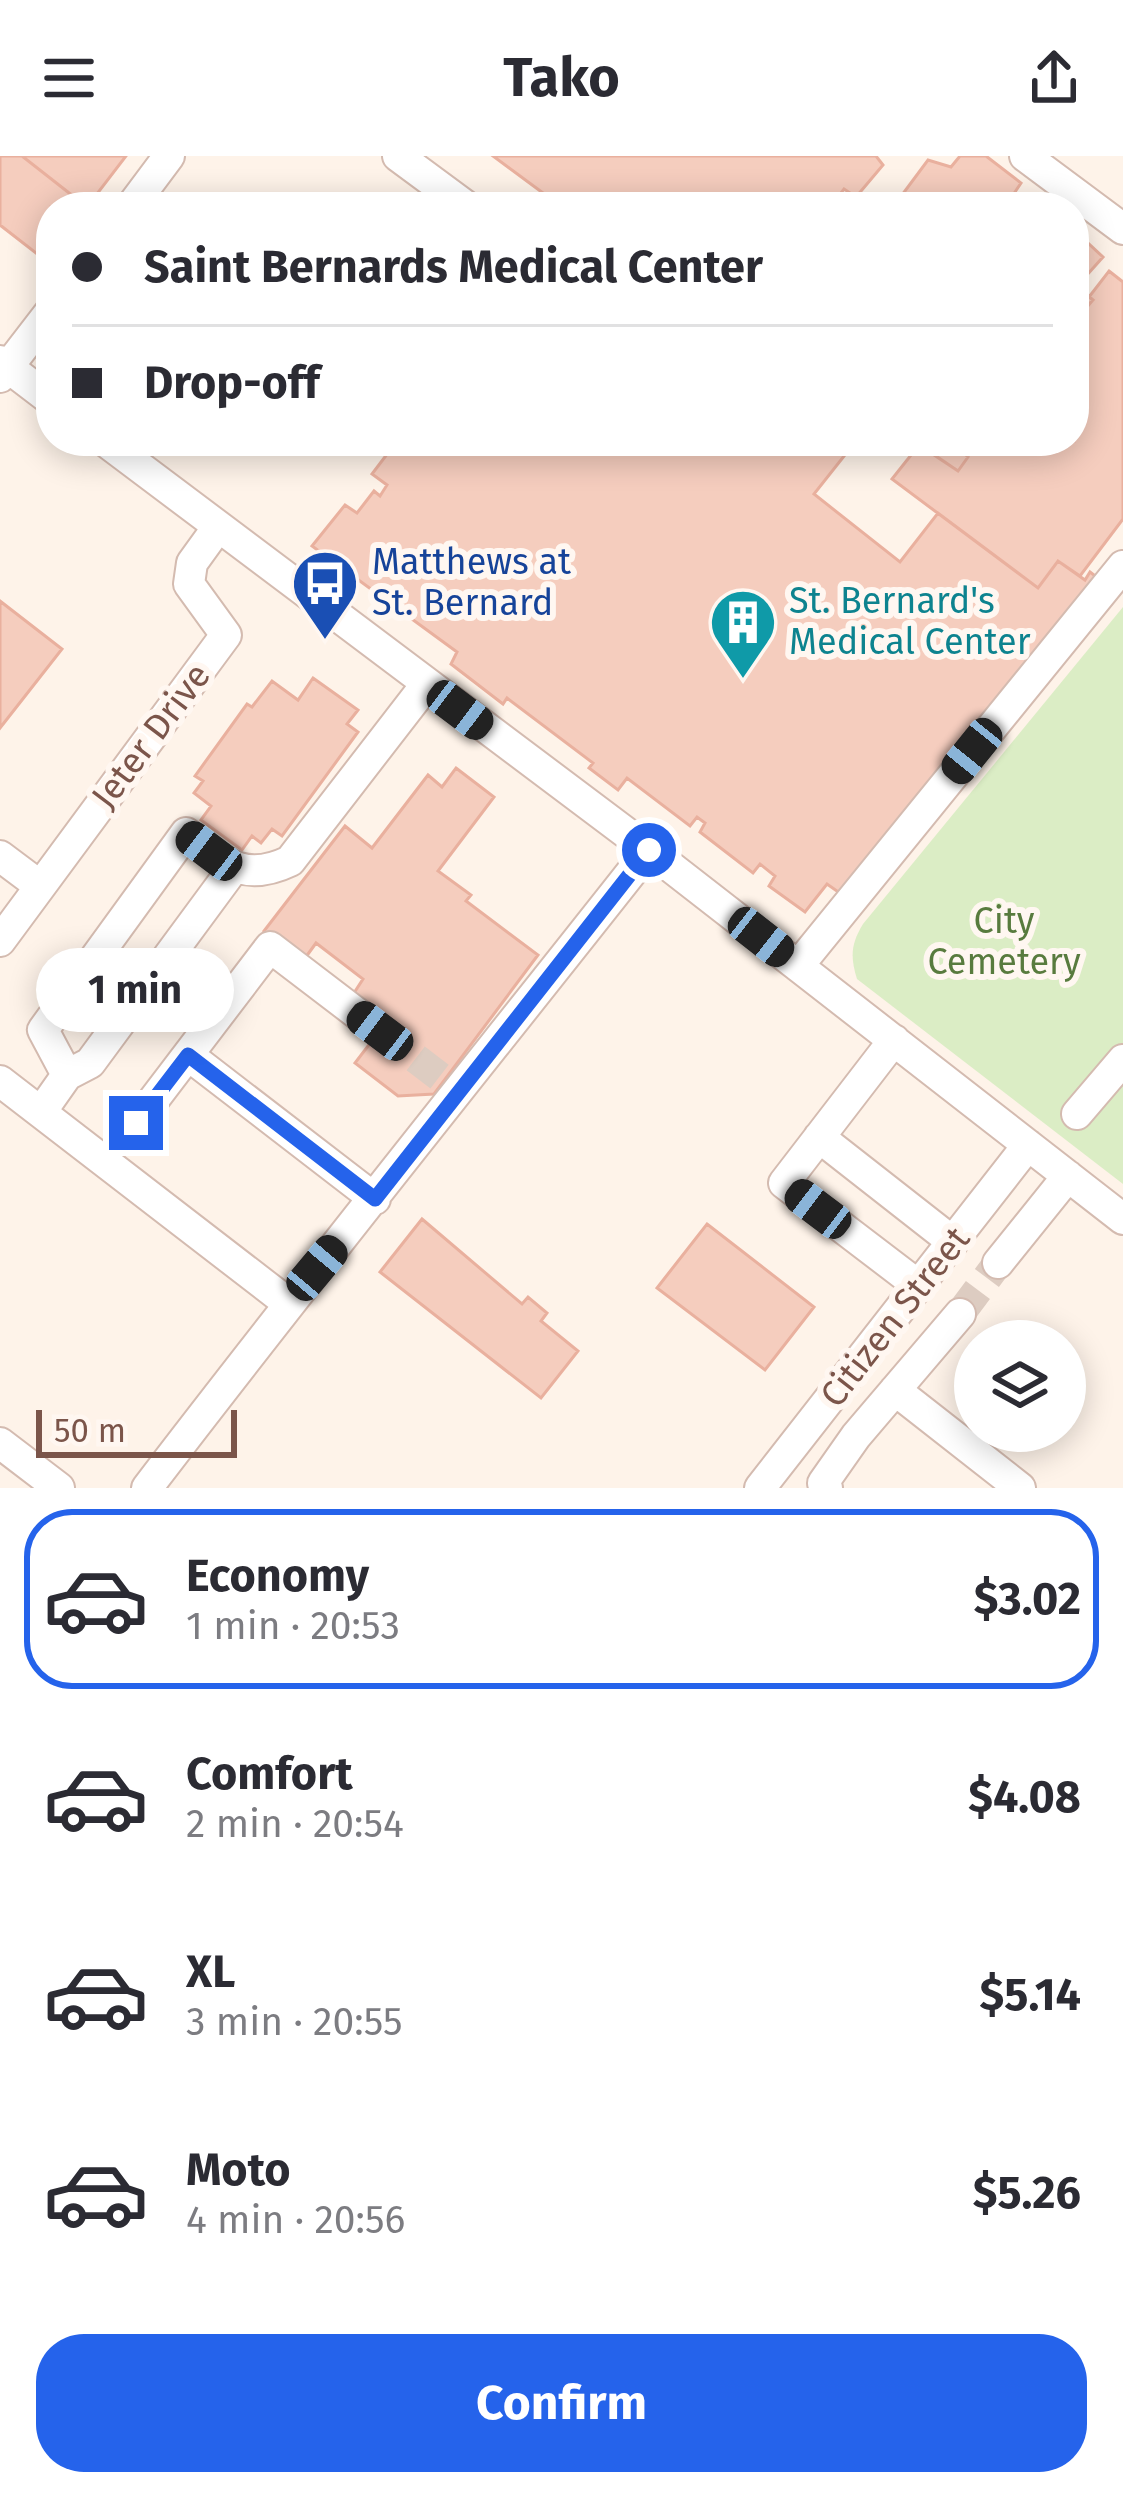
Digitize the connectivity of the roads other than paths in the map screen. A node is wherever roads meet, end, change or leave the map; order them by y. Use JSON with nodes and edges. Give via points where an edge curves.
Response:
{"nodes":[{"id":1,"x":170,"y":156,"type":"edge"},
{"id":2,"x":398,"y":156,"type":"edge"},
{"id":3,"x":1033,"y":158,"type":"edge"},
{"id":4,"x":150,"y":192,"type":"edge"},
{"id":5,"x":447,"y":192,"type":"edge"},
{"id":6,"x":1076,"y":192,"type":"edge"},
{"id":7,"x":1089,"y":202,"type":"edge"},
{"id":8,"x":1123,"y":229,"type":"edge"},
{"id":9,"x":36,"y":329,"type":"edge"},
{"id":10,"x":3,"y":368,"type":"edge"},
{"id":11,"x":36,"y":390,"type":"edge"},
{"id":12,"x":125,"y":456,"type":"edge"},
{"id":13,"x":218,"y":527,"type":"junction"},
{"id":14,"x":1123,"y":566,"type":"edge"},
{"id":15,"x":426,"y":685,"type":"junction"},
{"id":16,"x":649,"y":850,"type":"junction"},
{"id":17,"x":0,"y":856,"type":"edge"},
{"id":18,"x":233,"y":869,"type":"junction"},
{"id":19,"x":40,"y":886,"type":"junction"},
{"id":20,"x":0,"y":941,"type":"edge"},
{"id":21,"x":798,"y":966,"type":"junction"},
{"id":22,"x":380,"y":1031,"type":"tunnel mouth"},
{"id":23,"x":894,"y":1040,"type":"junction"},
{"id":24,"x":188,"y":1055,"type":"junction"},
{"id":25,"x":1123,"y":1060,"type":"edge"},
{"id":26,"x":67,"y":1075,"type":"junction"},
{"id":27,"x":0,"y":1081,"type":"edge"},
{"id":28,"x":40,"y":1112,"type":"junction"},
{"id":29,"x":1077,"y":1114,"type":"dead end"},
{"id":30,"x":136,"y":1123,"type":"dead end"},
{"id":31,"x":819,"y":1137,"type":"junction"},
{"id":32,"x":1028,"y":1145,"type":"junction"},
{"id":33,"x":1068,"y":1176,"type":"junction"},
{"id":34,"x":375,"y":1199,"type":"junction"},
{"id":35,"x":1123,"y":1219,"type":"edge"},
{"id":36,"x":953,"y":1242,"type":"junction"},
{"id":37,"x":998,"y":1264,"type":"tunnel mouth"},
{"id":38,"x":920,"y":1286,"type":"junction"},
{"id":39,"x":288,"y":1303,"type":"junction"},
{"id":40,"x":960,"y":1314,"type":"tunnel mouth"},
{"id":41,"x":895,"y":1390,"type":"junction"},
{"id":42,"x":0,"y":1443,"type":"edge"},
{"id":43,"x":59,"y":1488,"type":"edge"},
{"id":44,"x":147,"y":1488,"type":"edge"},
{"id":45,"x":760,"y":1488,"type":"edge"},
{"id":46,"x":827,"y":1488,"type":"edge"},
{"id":47,"x":1020,"y":1488,"type":"edge"}],
"edges":[{"from":1,"to":4,"type":"street"},
{"from":2,"to":5,"type":"street"},
{"from":3,"to":6,"type":"street"},
{"from":7,"to":8,"type":"street"},
{"from":9,"to":10,"type":"street"},
{"from":10,"to":11,"type":"street"},
{"from":12,"to":13,"type":"street"},
{"from":13,"to":15,"type":"street"},
{"from":13,"to":19,"type":"street","name":"Jeter Drive","via":[[192,563],[189,584],[226,635]]},
{"from":14,"to":21,"type":"street"},
{"from":15,"to":16,"type":"street"},
{"from":15,"to":18,"type":"street","via":[[290,861],[272,870]]},
{"from":16,"to":21,"type":"street"},
{"from":16,"to":34,"type":"street","via":[[452,1085]]},
{"from":17,"to":19,"type":"street"},
{"from":18,"to":26,"type":"street","via":[[90,1063]]},
{"from":18,"to":26,"type":"street","via":[[186,833],[43,1030]]},
{"from":19,"to":20,"type":"street","name":"Jeter Drive"},
{"from":21,"to":23,"type":"street"},
{"from":22,"to":24,"type":"street","via":[[270,947]]},
{"from":23,"to":31,"type":"street"},
{"from":23,"to":32,"type":"street"},
{"from":24,"to":30,"type":"street"},
{"from":24,"to":34,"type":"street"},
{"from":25,"to":29,"type":"street"},
{"from":26,"to":28,"type":"street"},
{"from":27,"to":28,"type":"street"},
{"from":28,"to":39,"type":"street"},
{"from":31,"to":36,"type":"street"},
{"from":31,"to":38,"type":"street","via":[[784,1183]]},
{"from":32,"to":33,"type":"street"},
{"from":32,"to":36,"type":"street","name":"Citizen Street"},
{"from":33,"to":35,"type":"street"},
{"from":33,"to":37,"type":"street"},
{"from":34,"to":39,"type":"street"},
{"from":36,"to":38,"type":"street","name":"Citizen Street"},
{"from":38,"to":45,"type":"street","name":"Citizen Street"},
{"from":39,"to":44,"type":"street"},
{"from":40,"to":41,"type":"street"},
{"from":41,"to":46,"type":"street","via":[[823,1483]]},
{"from":41,"to":47,"type":"street"},
{"from":42,"to":43,"type":"street"}]}
